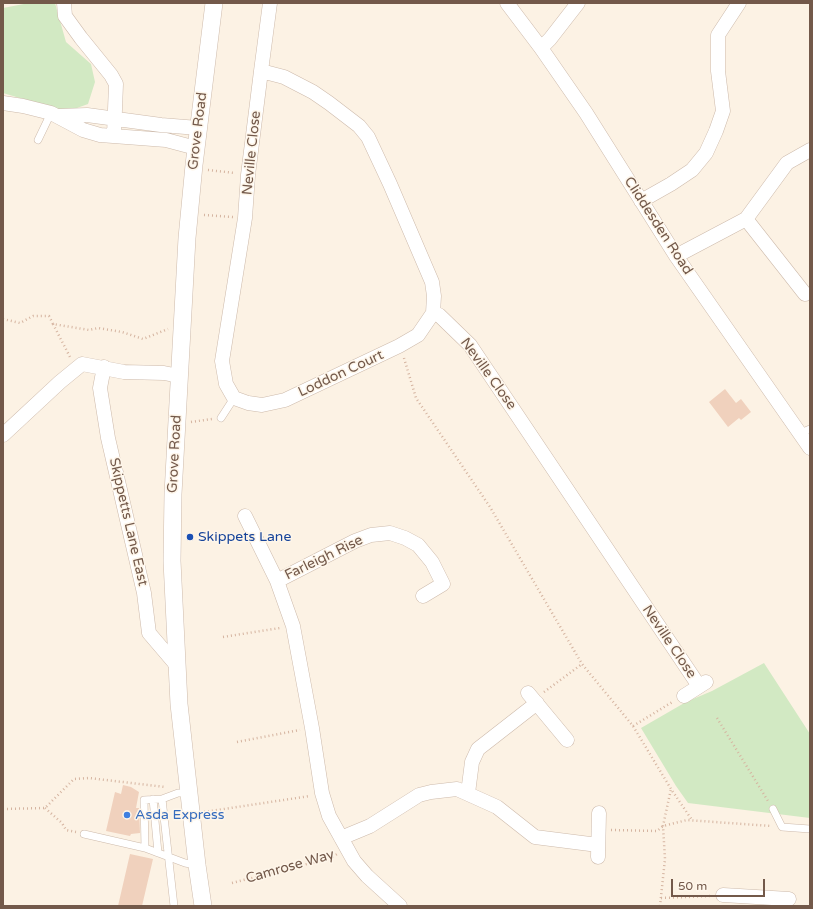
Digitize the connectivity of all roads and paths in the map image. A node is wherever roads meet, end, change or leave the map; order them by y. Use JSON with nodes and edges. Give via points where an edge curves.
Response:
{"nodes":[{"id":1,"x":64,"y":3,"type":"edge"},
{"id":2,"x":214,"y":3,"type":"edge"},
{"id":3,"x":270,"y":3,"type":"edge"},
{"id":4,"x":507,"y":3,"type":"edge"},
{"id":5,"x":578,"y":3,"type":"edge"},
{"id":6,"x":739,"y":3,"type":"edge"},
{"id":7,"x":541,"y":48,"type":"junction"},
{"id":8,"x":261,"y":71,"type":"junction"},
{"id":9,"x":3,"y":103,"type":"edge"},
{"id":10,"x":54,"y":114,"type":"junction"},
{"id":11,"x":115,"y":120,"type":"junction"},
{"id":12,"x":198,"y":128,"type":"junction"},
{"id":13,"x":114,"y":135,"type":"junction"},
{"id":14,"x":38,"y":140,"type":"dead end"},
{"id":15,"x":196,"y":148,"type":"junction"},
{"id":16,"x":810,"y":150,"type":"edge"},
{"id":17,"x":208,"y":170,"type":"dead end"},
{"id":18,"x":228,"y":172,"type":"dead end"},
{"id":19,"x":641,"y":201,"type":"junction"},
{"id":20,"x":203,"y":215,"type":"dead end"},
{"id":21,"x":224,"y":216,"type":"dead end"},
{"id":22,"x":746,"y":219,"type":"junction"},
{"id":23,"x":676,"y":256,"type":"junction"},
{"id":24,"x":805,"y":294,"type":"dead end"},
{"id":25,"x":433,"y":312,"type":"junction"},
{"id":26,"x":3,"y":319,"type":"edge"},
{"id":27,"x":53,"y":324,"type":"junction"},
{"id":28,"x":169,"y":328,"type":"dead end"},
{"id":29,"x":404,"y":356,"type":"dead end"},
{"id":30,"x":77,"y":368,"type":"junction"},
{"id":31,"x":104,"y":368,"type":"junction"},
{"id":32,"x":180,"y":376,"type":"junction"},
{"id":33,"x":234,"y":398,"type":"junction"},
{"id":34,"x":221,"y":418,"type":"joint"},
{"id":35,"x":189,"y":422,"type":"dead end"},
{"id":36,"x":805,"y":431,"type":"edge"},
{"id":37,"x":3,"y":435,"type":"edge"},
{"id":38,"x":810,"y":448,"type":"edge"},
{"id":39,"x":245,"y":516,"type":"dead end"},
{"id":40,"x":277,"y":581,"type":"junction"},
{"id":41,"x":423,"y":596,"type":"dead end"},
{"id":42,"x":292,"y":626,"type":"junction"},
{"id":43,"x":223,"y":637,"type":"dead end"},
{"id":44,"x":582,"y":664,"type":"junction"},
{"id":45,"x":178,"y":667,"type":"junction"},
{"id":46,"x":684,"y":696,"type":"joint"},
{"id":47,"x":533,"y":698,"type":"junction"},
{"id":48,"x":717,"y":718,"type":"dead end"},
{"id":49,"x":633,"y":726,"type":"junction"},
{"id":50,"x":312,"y":728,"type":"junction"},
{"id":51,"x":567,"y":740,"type":"dead end"},
{"id":52,"x":237,"y":742,"type":"dead end"},
{"id":53,"x":172,"y":788,"type":"dead end"},
{"id":54,"x":671,"y":789,"type":"junction"},
{"id":55,"x":189,"y":793,"type":"junction"},
{"id":56,"x":322,"y":793,"type":"junction"},
{"id":57,"x":468,"y":793,"type":"junction"},
{"id":58,"x":153,"y":799,"type":"junction"},
{"id":59,"x":162,"y":799,"type":"junction"},
{"id":60,"x":45,"y":808,"type":"junction"},
{"id":61,"x":3,"y":809,"type":"edge"},
{"id":62,"x":773,"y":809,"type":"joint"},
{"id":63,"x":200,"y":812,"type":"dead end"},
{"id":64,"x":599,"y":813,"type":"dead end"},
{"id":65,"x":692,"y":820,"type":"junction"},
{"id":66,"x":663,"y":826,"type":"junction"},
{"id":67,"x":782,"y":827,"type":"junction"},
{"id":68,"x":810,"y":829,"type":"edge"},
{"id":69,"x":598,"y":830,"type":"junction"},
{"id":70,"x":84,"y":834,"type":"joint"},
{"id":71,"x":344,"y":843,"type":"junction"},
{"id":72,"x":145,"y":848,"type":"junction"},
{"id":73,"x":158,"y":853,"type":"junction"},
{"id":74,"x":168,"y":856,"type":"junction"},
{"id":75,"x":197,"y":865,"type":"junction"},
{"id":76,"x":232,"y":883,"type":"dead end"},
{"id":77,"x":723,"y":895,"type":"joint"},
{"id":78,"x":661,"y":898,"type":"junction"},
{"id":79,"x":789,"y":899,"type":"dead end"},
{"id":80,"x":756,"y":902,"type":"edge"},
{"id":81,"x":174,"y":906,"type":"edge"},
{"id":82,"x":203,"y":906,"type":"edge"},
{"id":83,"x":400,"y":906,"type":"edge"},
{"id":84,"x":660,"y":906,"type":"edge"}],
"edges":[{"from":1,"to":11,"type":"street","via":[[65,16],[116,84]]},
{"from":2,"to":12,"type":"street","name":"Grove Road"},
{"from":3,"to":8,"type":"street","name":"Neville Close"},
{"from":4,"to":7,"type":"street","name":"Cliddesden Road"},
{"from":5,"to":7,"type":"street"},
{"from":6,"to":19,"type":"street","via":[[718,35],[722,111],[706,153],[692,170]]},
{"from":7,"to":19,"type":"street","name":"Cliddesden Road","via":[[586,113]]},
{"from":8,"to":25,"type":"street","via":[[284,77],[318,96],[359,126],[368,137],[432,282]]},
{"from":8,"to":33,"type":"street","name":"Neville Close","via":[[245,218],[222,361],[226,384]]},
{"from":9,"to":10,"type":"street"},
{"from":10,"to":11,"type":"street","via":[[87,115]]},
{"from":10,"to":13,"type":"street","via":[[83,130],[100,135]]},
{"from":10,"to":14,"type":"lane"},
{"from":11,"to":12,"type":"street"},
{"from":11,"to":13,"type":"street"},
{"from":12,"to":15,"type":"street","name":"Grove Road"},
{"from":13,"to":15,"type":"street","via":[[166,140]]},
{"from":15,"to":32,"type":"street","name":"Grove Road","via":[[187,238]]},
{"from":16,"to":22,"type":"street","via":[[787,163]]},
{"from":17,"to":18,"type":"path"},
{"from":19,"to":23,"type":"street","name":"Cliddesden Road"},
{"from":20,"to":21,"type":"path"},
{"from":22,"to":23,"type":"street"},
{"from":22,"to":24,"type":"street"},
{"from":23,"to":36,"type":"street","name":"Cliddesden Road"},
{"from":25,"to":33,"type":"street","name":"Loddon Court","via":[[418,335],[290,397],[262,405]]},
{"from":25,"to":46,"type":"street","name":"Neville Close","via":[[470,345],[703,684]]},
{"from":26,"to":27,"type":"path","via":[[20,323],[33,316],[49,316]]},
{"from":27,"to":28,"type":"path","via":[[89,330],[98,328],[143,339]]},
{"from":27,"to":30,"type":"path"},
{"from":29,"to":44,"type":"path","via":[[403,360],[416,398],[490,507]]},
{"from":30,"to":31,"type":"street","via":[[82,364]]},
{"from":30,"to":37,"type":"street"},
{"from":31,"to":32,"type":"street","via":[[124,372],[164,372]]},
{"from":31,"to":45,"type":"street","name":"Skippetts Lane East","via":[[100,388],[108,438],[144,593],[149,633]]},
{"from":32,"to":45,"type":"street","name":"Grove Road","via":[[172,561]]},
{"from":33,"to":34,"type":"lane"},
{"from":34,"to":35,"type":"path"},
{"from":36,"to":38,"type":"street","name":"Cliddesden Road"},
{"from":39,"to":40,"type":"street","name":"Camrose Way"},
{"from":40,"to":41,"type":"street","name":"Farleigh Rise","via":[[355,541],[371,535],[390,533],[418,546],[435,568],[443,584]]},
{"from":40,"to":42,"type":"street","name":"Camrose Way"},
{"from":42,"to":43,"type":"path"},
{"from":42,"to":50,"type":"street","name":"Camrose Way"},
{"from":44,"to":47,"type":"path"},
{"from":44,"to":49,"type":"path"},
{"from":45,"to":55,"type":"street","name":"Grove Road","via":[[179,704]]},
{"from":46,"to":49,"type":"path"},
{"from":47,"to":51,"type":"street"},
{"from":47,"to":57,"type":"street","via":[[478,749],[472,762]]},
{"from":48,"to":62,"type":"path"},
{"from":49,"to":54,"type":"path"},
{"from":50,"to":52,"type":"path"},
{"from":50,"to":56,"type":"street","name":"Camrose Way"},
{"from":53,"to":60,"type":"path","via":[[89,778],[74,779]]},
{"from":54,"to":65,"type":"path"},
{"from":54,"to":66,"type":"path"},
{"from":55,"to":59,"type":"lane","via":[[178,793]]},
{"from":55,"to":75,"type":"street","name":"Grove Road"},
{"from":56,"to":63,"type":"path"},
{"from":56,"to":71,"type":"street","name":"Camrose Way","via":[[329,816]]},
{"from":57,"to":69,"type":"street","via":[[497,807],[535,837],[598,851]]},
{"from":57,"to":71,"type":"street","via":[[457,789],[419,795]]},
{"from":58,"to":59,"type":"lane"},
{"from":58,"to":72,"type":"lane","via":[[144,800]]},
{"from":58,"to":73,"type":"lane"},
{"from":59,"to":74,"type":"lane"},
{"from":60,"to":61,"type":"path"},
{"from":60,"to":70,"type":"path","via":[[62,822],[66,830]]},
{"from":62,"to":67,"type":"lane"},
{"from":64,"to":69,"type":"street"},
{"from":65,"to":66,"type":"path"},
{"from":65,"to":67,"type":"path"},
{"from":66,"to":69,"type":"path","via":[[657,831]]},
{"from":66,"to":78,"type":"path","via":[[665,859]]},
{"from":67,"to":68,"type":"lane"},
{"from":70,"to":72,"type":"lane"},
{"from":71,"to":76,"type":"path","name":"Camrose Way","via":[[332,858]]},
{"from":71,"to":83,"type":"street","name":"Camrose Way","via":[[354,861],[367,876]]},
{"from":72,"to":73,"type":"lane"},
{"from":73,"to":74,"type":"lane"},
{"from":74,"to":75,"type":"lane"},
{"from":74,"to":81,"type":"lane"},
{"from":75,"to":82,"type":"street","name":"Grove Road"},
{"from":77,"to":78,"type":"path"},
{"from":77,"to":80,"type":"street"},
{"from":78,"to":84,"type":"path"},
{"from":79,"to":80,"type":"street"}]}
